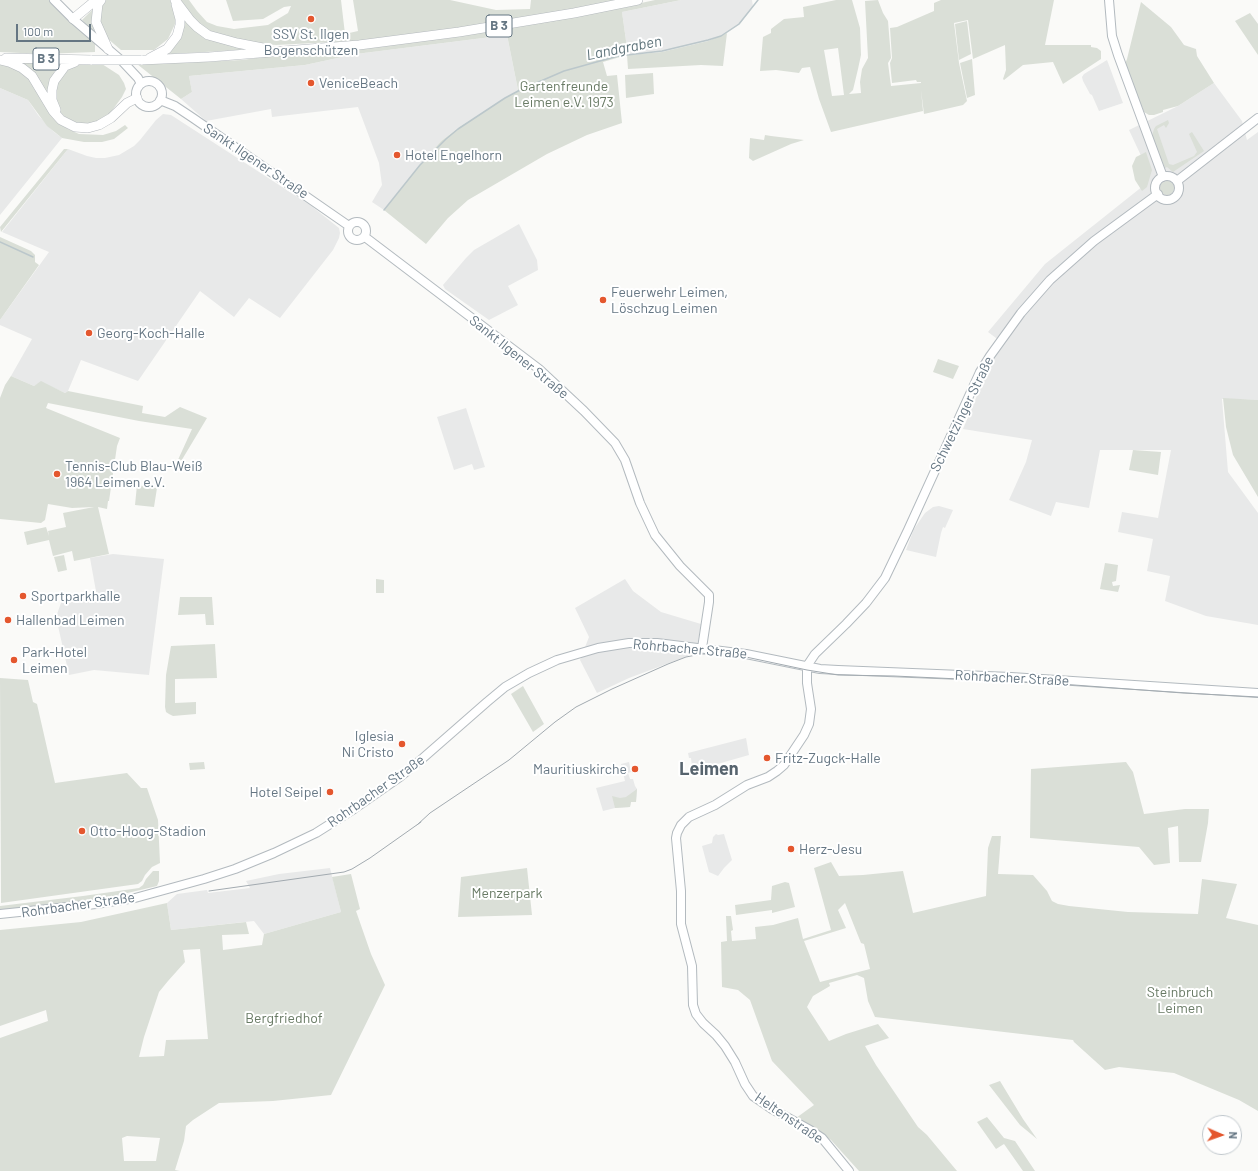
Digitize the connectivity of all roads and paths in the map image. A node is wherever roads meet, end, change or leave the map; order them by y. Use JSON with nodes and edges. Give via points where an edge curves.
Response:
{"nodes":[{"id":1,"x":54,"y":0,"type":"edge"},
{"id":2,"x":96,"y":0,"type":"edge"},
{"id":3,"x":101,"y":0,"type":"edge"},
{"id":4,"x":175,"y":0,"type":"edge"},
{"id":5,"x":638,"y":0,"type":"edge"},
{"id":6,"x":1109,"y":0,"type":"edge"},
{"id":7,"x":73,"y":19,"type":"junction"},
{"id":8,"x":108,"y":49,"type":"junction"},
{"id":9,"x":281,"y":52,"type":"junction"},
{"id":10,"x":0,"y":59,"type":"edge"},
{"id":11,"x":92,"y":60,"type":"junction"},
{"id":12,"x":144,"y":60,"type":"junction"},
{"id":13,"x":141,"y":84,"type":"junction"},
{"id":14,"x":137,"y":98,"type":"junction"},
{"id":15,"x":160,"y":100,"type":"junction"},
{"id":16,"x":1258,"y":118,"type":"edge"},
{"id":17,"x":61,"y":120,"type":"junction"},
{"id":18,"x":1163,"y":177,"type":"junction"},
{"id":19,"x":1177,"y":182,"type":"junction"},
{"id":20,"x":1158,"y":194,"type":"junction"},
{"id":21,"x":349,"y":226,"type":"junction"},
{"id":22,"x":365,"y":237,"type":"junction"},
{"id":23,"x":702,"y":648,"type":"junction"},
{"id":24,"x":807,"y":666,"type":"junction"},
{"id":25,"x":1258,"y":693,"type":"edge"},
{"id":26,"x":0,"y":914,"type":"edge"},
{"id":27,"x":850,"y":1171,"type":"edge"}],
"edges":[{"from":1,"to":7,"type":"main road"},
{"from":2,"to":7,"type":"main road"},
{"from":3,"to":8,"type":"main road","via":[[98,4],[96,22]]},
{"from":4,"to":9,"type":"main road","via":[[190,20],[208,35]]},
{"from":4,"to":12,"type":"main road","via":[[180,19],[177,36],[167,49]]},
{"from":5,"to":9,"type":"main road","number":"B 3","via":[[465,31]]},
{"from":6,"to":18,"type":"main road","via":[[1112,36]]},
{"from":7,"to":8,"type":"main road"},
{"from":8,"to":13,"type":"main road"},
{"from":9,"to":12,"type":"main road","number":"B 3"},
{"from":10,"to":11,"type":"main road","number":"B 3"},
{"from":10,"to":17,"type":"main road","via":[[22,68],[32,76]]},
{"from":11,"to":12,"type":"main road","number":"B 3","bridge":true},
{"from":11,"to":17,"type":"main road","via":[[72,62],[65,66],[54,82],[52,100]]},
{"from":13,"to":14,"type":"main road","via":[[137,90]]},
{"from":13,"to":15,"type":"main road","via":[[149,81],[157,84],[161,92]]},
{"from":14,"to":15,"type":"main road","via":[[141,104],[148,107]]},
{"from":14,"to":17,"type":"main road","via":[[127,103],[111,118],[88,128],[75,127]]},
{"from":15,"to":21,"type":"main road","name":"Sankt Ilgener Straße","via":[[175,106]]},
{"from":16,"to":19,"type":"main road"},
{"from":18,"to":19,"type":"main road","via":[[1170,176]]},
{"from":18,"to":20,"type":"main road","via":[[1156,185]]},
{"from":19,"to":20,"type":"main road","via":[[1178,190],[1173,197],[1165,199]]},
{"from":20,"to":24,"type":"main road","name":"Schwetzinger Straße","via":[[1071,260],[1045,285],[1006,332],[980,372],[885,578],[866,603],[815,654]]},
{"from":21,"to":22,"type":"main road","name":"Sankt Ilgener Straße","via":[[348,233],[353,239],[360,240]]},
{"from":21,"to":22,"type":"main road","name":"Sankt Ilgener Straße","via":[[355,222],[362,223],[366,230]]},
{"from":22,"to":23,"type":"main road","name":"Sankt Ilgener Straße","via":[[539,369],[616,443],[655,535],[680,566],[709,595]]},
{"from":23,"to":24,"type":"main road","name":"Rohrbacher Straße"},
{"from":23,"to":26,"type":"main road","name":"Rohrbacher Straße","via":[[622,644],[557,660],[529,673],[486,702],[400,777],[354,809],[316,832],[235,869],[194,883],[135,898]]},
{"from":24,"to":25,"type":"main road","name":"Rohrbacher Straße","via":[[838,670],[997,676]]},
{"from":24,"to":27,"type":"main road","name":"Heltenstraße","via":[[811,714],[809,724],[784,765],[773,774],[747,785],[681,824],[676,838],[682,891],[681,924],[692,966],[693,1005],[696,1014],[725,1046],[753,1096],[822,1138]]}]}
